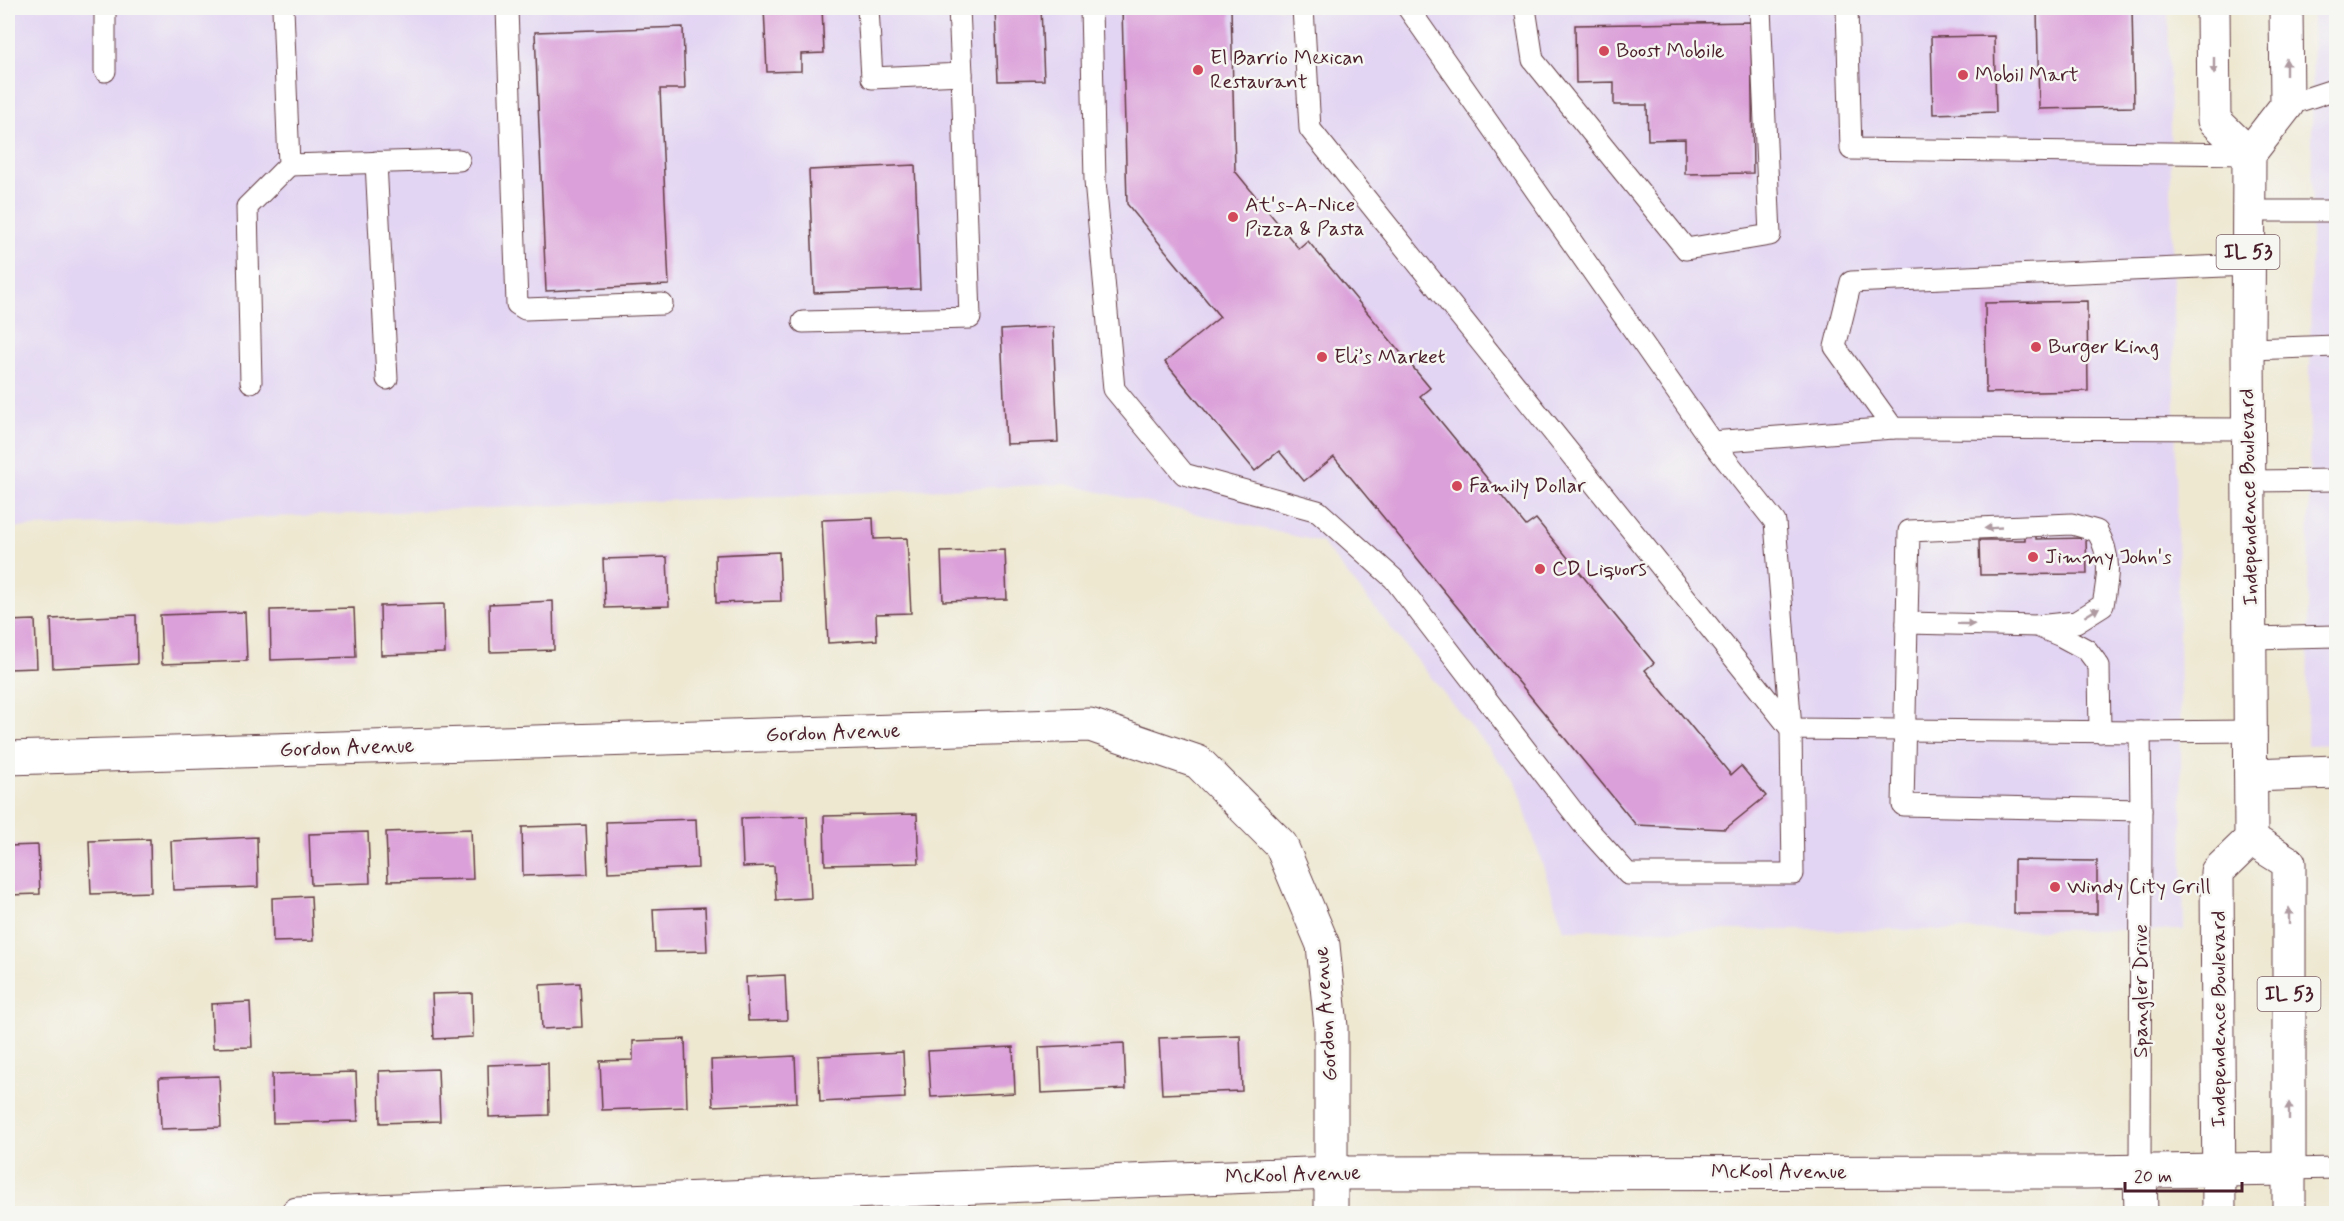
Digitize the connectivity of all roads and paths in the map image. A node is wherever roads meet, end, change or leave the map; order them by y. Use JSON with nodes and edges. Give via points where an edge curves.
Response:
{"nodes":[{"id":1,"x":105,"y":8,"type":"edge"},
{"id":2,"x":283,"y":8,"type":"edge"},
{"id":3,"x":507,"y":8,"type":"edge"},
{"id":4,"x":868,"y":8,"type":"edge"},
{"id":5,"x":959,"y":8,"type":"edge"},
{"id":6,"x":1091,"y":8,"type":"edge"},
{"id":7,"x":1303,"y":8,"type":"edge"},
{"id":8,"x":1408,"y":8,"type":"edge"},
{"id":9,"x":1525,"y":8,"type":"edge"},
{"id":10,"x":1760,"y":8,"type":"edge"},
{"id":11,"x":1847,"y":8,"type":"edge"},
{"id":12,"x":2213,"y":8,"type":"edge"},
{"id":13,"x":2286,"y":8,"type":"edge"},
{"id":14,"x":105,"y":71,"type":"dead end"},
{"id":15,"x":962,"y":74,"type":"junction"},
{"id":16,"x":2337,"y":89,"type":"edge"},
{"id":17,"x":2287,"y":105,"type":"junction"},
{"id":18,"x":2249,"y":154,"type":"junction"},
{"id":19,"x":459,"y":160,"type":"dead end"},
{"id":20,"x":376,"y":162,"type":"junction"},
{"id":21,"x":289,"y":165,"type":"junction"},
{"id":22,"x":2248,"y":211,"type":"junction"},
{"id":23,"x":2337,"y":211,"type":"edge"},
{"id":24,"x":2248,"y":265,"type":"junction"},
{"id":25,"x":662,"y":304,"type":"dead end"},
{"id":26,"x":803,"y":322,"type":"dead end"},
{"id":27,"x":2337,"y":346,"type":"edge"},
{"id":28,"x":2247,"y":349,"type":"junction"},
{"id":29,"x":387,"y":379,"type":"dead end"},
{"id":30,"x":251,"y":382,"type":"dead end"},
{"id":31,"x":1893,"y":428,"type":"junction"},
{"id":32,"x":2249,"y":429,"type":"junction"},
{"id":33,"x":1712,"y":442,"type":"junction"},
{"id":34,"x":2337,"y":480,"type":"edge"},
{"id":35,"x":2250,"y":481,"type":"junction"},
{"id":36,"x":1907,"y":623,"type":"junction"},
{"id":37,"x":2037,"y":626,"type":"junction"},
{"id":38,"x":2337,"y":636,"type":"edge"},
{"id":39,"x":2251,"y":638,"type":"junction"},
{"id":40,"x":1791,"y":729,"type":"junction"},
{"id":41,"x":1904,"y":730,"type":"junction"},
{"id":42,"x":2251,"y":731,"type":"junction"},
{"id":43,"x":2100,"y":732,"type":"junction"},
{"id":44,"x":2140,"y":732,"type":"junction"},
{"id":45,"x":8,"y":758,"type":"edge"},
{"id":46,"x":2337,"y":772,"type":"edge"},
{"id":47,"x":2251,"y":775,"type":"junction"},
{"id":48,"x":2141,"y":810,"type":"junction"},
{"id":49,"x":2251,"y":839,"type":"junction"},
{"id":50,"x":2337,"y":1168,"type":"edge"},
{"id":51,"x":2289,"y":1169,"type":"junction"},
{"id":52,"x":2219,"y":1170,"type":"junction"},
{"id":53,"x":2140,"y":1171,"type":"junction"},
{"id":54,"x":1331,"y":1173,"type":"junction"},
{"id":55,"x":297,"y":1214,"type":"edge"},
{"id":56,"x":1331,"y":1214,"type":"edge"},
{"id":57,"x":2141,"y":1214,"type":"edge"},
{"id":58,"x":2219,"y":1214,"type":"edge"},
{"id":59,"x":2289,"y":1214,"type":"edge"}],
"edges":[{"from":1,"to":14,"type":"lane"},
{"from":2,"to":21,"type":"lane"},
{"from":3,"to":25,"type":"lane","via":[[517,304],[525,309]]},
{"from":4,"to":15,"type":"lane","via":[[872,78]]},
{"from":5,"to":15,"type":"lane"},
{"from":6,"to":40,"type":"lane","via":[[1095,181],[1114,389],[1184,474],[1318,512],[1385,572],[1582,823],[1628,874],[1793,874]]},
{"from":7,"to":40,"type":"lane","via":[[1310,129]]},
{"from":8,"to":33,"type":"lane"},
{"from":9,"to":10,"type":"lane","via":[[1533,60],[1686,249],[1770,234]]},
{"from":11,"to":18,"type":"lane","via":[[1851,149]]},
{"from":12,"to":18,"type":"street","one_way":true,"via":[[2214,120]]},
{"from":17,"to":13,"type":"street","one_way":true},
{"from":15,"to":26,"type":"lane","via":[[970,318]]},
{"from":16,"to":17,"type":"lane"},
{"from":17,"to":18,"type":"street"},
{"from":18,"to":22,"type":"street","name":"Independence Boulevard","number":"IL 53"},
{"from":19,"to":20,"type":"lane"},
{"from":20,"to":21,"type":"lane"},
{"from":20,"to":29,"type":"lane"},
{"from":21,"to":30,"type":"lane","via":[[247,207]]},
{"from":22,"to":23,"type":"lane"},
{"from":22,"to":24,"type":"street","name":"Independence Boulevard","number":"IL 53"},
{"from":24,"to":28,"type":"street","name":"Independence Boulevard","number":"IL 53"},
{"from":24,"to":31,"type":"lane","via":[[1851,282],[1835,348]]},
{"from":27,"to":28,"type":"lane"},
{"from":28,"to":32,"type":"street","name":"Independence Boulevard","number":"IL 53"},
{"from":31,"to":32,"type":"lane"},
{"from":31,"to":33,"type":"lane"},
{"from":32,"to":35,"type":"street","name":"Independence Boulevard","number":"IL 53"},
{"from":33,"to":40,"type":"lane","via":[[1775,522]]},
{"from":34,"to":35,"type":"lane"},
{"from":35,"to":39,"type":"street","name":"Independence Boulevard","number":"IL 53"},
{"from":36,"to":37,"type":"lane","one_way":true},
{"from":37,"to":36,"type":"lane","one_way":true,"via":[[2076,622],[2103,605],[2108,577],[2106,546],[2097,531],[2072,524],[1910,531]]},
{"from":36,"to":41,"type":"lane"},
{"from":37,"to":43,"type":"lane","via":[[2087,650],[2099,666]]},
{"from":38,"to":39,"type":"lane"},
{"from":39,"to":42,"type":"street","name":"Independence Boulevard","number":"IL 53"},
{"from":40,"to":41,"type":"lane"},
{"from":41,"to":43,"type":"lane"},
{"from":41,"to":48,"type":"lane","via":[[1903,805]]},
{"from":42,"to":44,"type":"lane"},
{"from":42,"to":47,"type":"street","name":"Independence Boulevard","number":"IL 53"},
{"from":43,"to":44,"type":"lane"},
{"from":44,"to":48,"type":"lane","name":"Spangler Drive"},
{"from":45,"to":54,"type":"street","name":"Gordon Avenue","via":[[1090,725],[1198,762],[1281,845],[1323,945],[1331,1027]]},
{"from":46,"to":47,"type":"street"},
{"from":47,"to":49,"type":"street","name":"Independence Boulevard","number":"IL 53"},
{"from":48,"to":53,"type":"lane","name":"Spangler Drive"},
{"from":51,"to":49,"type":"street","number":"IL 53","one_way":true,"via":[[2289,863]]},
{"from":49,"to":52,"type":"street","name":"Independence Boulevard","via":[[2217,872]]},
{"from":50,"to":51,"type":"lane"},
{"from":51,"to":52,"type":"street","name":"McKool Avenue"},
{"from":51,"to":59,"type":"street","number":"IL 53"},
{"from":52,"to":53,"type":"street","name":"McKool Avenue"},
{"from":52,"to":58,"type":"street","name":"Independence Boulevard"},
{"from":53,"to":54,"type":"street","name":"McKool Avenue"},
{"from":53,"to":57,"type":"street"},
{"from":54,"to":55,"type":"street","name":"McKool Avenue"},
{"from":54,"to":56,"type":"street","name":"Gordon Avenue"}]}
